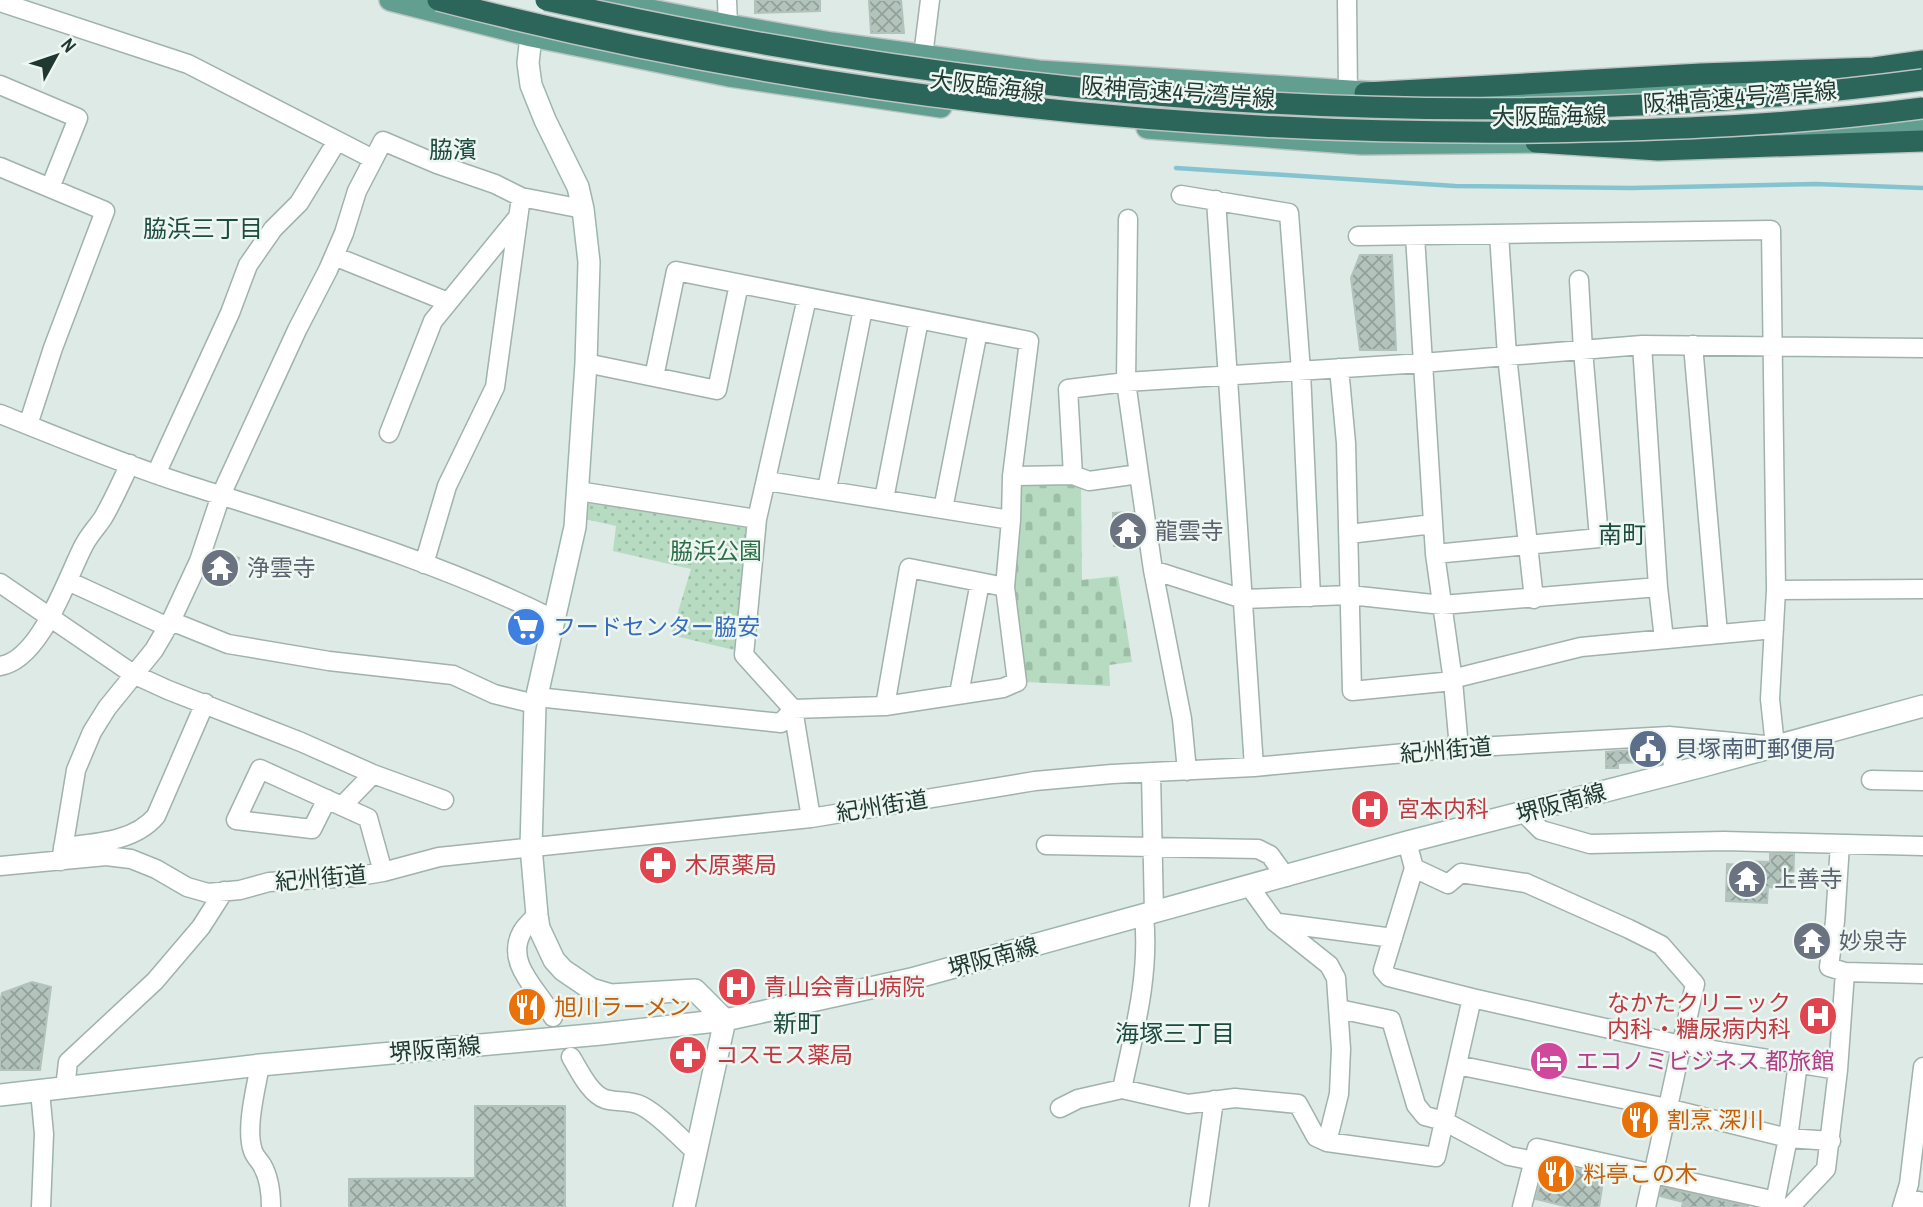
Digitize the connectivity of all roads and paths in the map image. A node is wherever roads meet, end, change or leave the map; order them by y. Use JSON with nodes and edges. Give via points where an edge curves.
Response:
{"nodes":[{"id":1,"x":390,"y":0,"type":"edge"},
{"id":2,"x":438,"y":0,"type":"edge"},
{"id":3,"x":546,"y":0,"type":"edge"},
{"id":4,"x":727,"y":0,"type":"edge"},
{"id":5,"x":930,"y":0,"type":"edge"},
{"id":6,"x":1347,"y":0,"type":"edge"},
{"id":7,"x":610,"y":1,"type":"edge"},
{"id":8,"x":0,"y":2,"type":"edge"},
{"id":9,"x":641,"y":4,"type":"edge"},
{"id":10,"x":728,"y":25,"type":"junction"},
{"id":11,"x":531,"y":36,"type":"junction"},
{"id":12,"x":611,"y":52,"type":"junction"},
{"id":13,"x":923,"y":56,"type":"junction"},
{"id":14,"x":639,"y":57,"type":"junction"},
{"id":15,"x":1923,"y":61,"type":"edge"},
{"id":16,"x":1923,"y":80,"type":"edge"},
{"id":17,"x":0,"y":85,"type":"edge"},
{"id":18,"x":1357,"y":92,"type":"junction"},
{"id":19,"x":1923,"y":108,"type":"edge"},
{"id":20,"x":1923,"y":123,"type":"edge"},
{"id":21,"x":337,"y":141,"type":"junction"},
{"id":22,"x":1923,"y":141,"type":"edge"},
{"id":23,"x":1536,"y":142,"type":"junction"},
{"id":24,"x":373,"y":159,"type":"junction"},
{"id":25,"x":0,"y":167,"type":"edge"},
{"id":26,"x":50,"y":188,"type":"junction"},
{"id":27,"x":1181,"y":195,"type":"dead end"},
{"id":28,"x":521,"y":197,"type":"junction"},
{"id":29,"x":1216,"y":200,"type":"junction"},
{"id":30,"x":583,"y":209,"type":"junction"},
{"id":31,"x":519,"y":218,"type":"junction"},
{"id":32,"x":1128,"y":219,"type":"dead end"},
{"id":33,"x":1499,"y":234,"type":"junction"},
{"id":34,"x":1358,"y":236,"type":"dead end"},
{"id":35,"x":1415,"y":236,"type":"junction"},
{"id":36,"x":334,"y":256,"type":"junction"},
{"id":37,"x":1579,"y":280,"type":"dead end"},
{"id":38,"x":739,"y":284,"type":"junction"},
{"id":39,"x":807,"y":298,"type":"junction"},
{"id":40,"x":448,"y":302,"type":"junction"},
{"id":41,"x":863,"y":309,"type":"junction"},
{"id":42,"x":919,"y":320,"type":"junction"},
{"id":43,"x":978,"y":331,"type":"junction"},
{"id":44,"x":1642,"y":345,"type":"junction"},
{"id":45,"x":1693,"y":345,"type":"junction"},
{"id":46,"x":1772,"y":346,"type":"junction"},
{"id":47,"x":1923,"y":348,"type":"edge"},
{"id":48,"x":1583,"y":350,"type":"junction"},
{"id":49,"x":1507,"y":356,"type":"junction"},
{"id":50,"x":586,"y":363,"type":"junction"},
{"id":51,"x":1422,"y":363,"type":"junction"},
{"id":52,"x":1339,"y":368,"type":"junction"},
{"id":53,"x":1301,"y":371,"type":"junction"},
{"id":54,"x":1227,"y":374,"type":"junction"},
{"id":55,"x":654,"y":377,"type":"junction"},
{"id":56,"x":1126,"y":382,"type":"junction"},
{"id":57,"x":1,"y":417,"type":"edge"},
{"id":58,"x":28,"y":425,"type":"junction"},
{"id":59,"x":389,"y":433,"type":"dead end"},
{"id":60,"x":130,"y":464,"type":"junction"},
{"id":61,"x":156,"y":474,"type":"junction"},
{"id":62,"x":1139,"y":474,"type":"junction"},
{"id":63,"x":1073,"y":475,"type":"junction"},
{"id":64,"x":1012,"y":476,"type":"junction"},
{"id":65,"x":767,"y":481,"type":"junction"},
{"id":66,"x":827,"y":489,"type":"junction"},
{"id":67,"x":578,"y":491,"type":"junction"},
{"id":68,"x":221,"y":495,"type":"junction"},
{"id":69,"x":884,"y":499,"type":"junction"},
{"id":70,"x":943,"y":509,"type":"junction"},
{"id":71,"x":757,"y":519,"type":"junction"},
{"id":72,"x":1011,"y":520,"type":"junction"},
{"id":73,"x":1433,"y":524,"type":"junction"},
{"id":74,"x":1349,"y":534,"type":"junction"},
{"id":75,"x":1528,"y":544,"type":"junction"},
{"id":76,"x":1435,"y":554,"type":"junction"},
{"id":77,"x":424,"y":564,"type":"junction"},
{"id":78,"x":1153,"y":570,"type":"junction"},
{"id":79,"x":68,"y":581,"type":"junction"},
{"id":80,"x":980,"y":582,"type":"junction"},
{"id":81,"x":0,"y":583,"type":"edge"},
{"id":82,"x":1005,"y":587,"type":"junction"},
{"id":83,"x":1658,"y":587,"type":"junction"},
{"id":84,"x":1923,"y":589,"type":"edge"},
{"id":85,"x":1776,"y":590,"type":"junction"},
{"id":86,"x":1350,"y":595,"type":"junction"},
{"id":87,"x":1311,"y":597,"type":"junction"},
{"id":88,"x":1243,"y":599,"type":"junction"},
{"id":89,"x":1534,"y":599,"type":"junction"},
{"id":90,"x":1442,"y":605,"type":"junction"},
{"id":91,"x":49,"y":617,"type":"junction"},
{"id":92,"x":555,"y":620,"type":"junction"},
{"id":93,"x":170,"y":624,"type":"junction"},
{"id":94,"x":1774,"y":629,"type":"junction"},
{"id":95,"x":1718,"y":634,"type":"junction"},
{"id":96,"x":1664,"y":639,"type":"junction"},
{"id":97,"x":0,"y":666,"type":"edge"},
{"id":98,"x":133,"y":674,"type":"junction"},
{"id":99,"x":1453,"y":681,"type":"junction"},
{"id":100,"x":959,"y":694,"type":"junction"},
{"id":101,"x":536,"y":701,"type":"junction"},
{"id":102,"x":205,"y":704,"type":"junction"},
{"id":103,"x":885,"y":706,"type":"junction"},
{"id":104,"x":1923,"y":706,"type":"edge"},
{"id":105,"x":793,"y":709,"type":"junction"},
{"id":106,"x":1669,"y":736,"type":"junction"},
{"id":107,"x":1775,"y":746,"type":"junction"},
{"id":108,"x":1459,"y":748,"type":"junction"},
{"id":109,"x":1254,"y":767,"type":"junction"},
{"id":110,"x":1187,"y":771,"type":"junction"},
{"id":111,"x":1674,"y":773,"type":"junction"},
{"id":112,"x":373,"y":774,"type":"junction"},
{"id":113,"x":1151,"y":774,"type":"junction"},
{"id":114,"x":1871,"y":780,"type":"dead end"},
{"id":115,"x":1923,"y":780,"type":"edge"},
{"id":116,"x":444,"y":800,"type":"dead end"},
{"id":117,"x":334,"y":803,"type":"junction"},
{"id":118,"x":1524,"y":813,"type":"junction"},
{"id":119,"x":811,"y":818,"type":"junction"},
{"id":120,"x":1407,"y":842,"type":"junction"},
{"id":121,"x":1840,"y":844,"type":"junction"},
{"id":122,"x":1046,"y":845,"type":"dead end"},
{"id":123,"x":1923,"y":846,"type":"edge"},
{"id":124,"x":531,"y":847,"type":"junction"},
{"id":125,"x":1153,"y":847,"type":"junction"},
{"id":126,"x":62,"y":854,"type":"junction"},
{"id":127,"x":0,"y":866,"type":"edge"},
{"id":128,"x":1414,"y":868,"type":"junction"},
{"id":129,"x":383,"y":872,"type":"junction"},
{"id":130,"x":1286,"y":877,"type":"junction"},
{"id":131,"x":1249,"y":886,"type":"junction"},
{"id":132,"x":224,"y":891,"type":"junction"},
{"id":133,"x":1149,"y":914,"type":"junction"},
{"id":134,"x":537,"y":915,"type":"junction"},
{"id":135,"x":1275,"y":922,"type":"junction"},
{"id":136,"x":1393,"y":938,"type":"junction"},
{"id":137,"x":1845,"y":972,"type":"junction"},
{"id":138,"x":1923,"y":974,"type":"edge"},
{"id":139,"x":1472,"y":998,"type":"junction"},
{"id":140,"x":1339,"y":1009,"type":"junction"},
{"id":141,"x":553,"y":1017,"type":"dead end"},
{"id":142,"x":725,"y":1020,"type":"junction"},
{"id":143,"x":1681,"y":1045,"type":"junction"},
{"id":144,"x":571,"y":1057,"type":"dead end"},
{"id":145,"x":1798,"y":1063,"type":"junction"},
{"id":146,"x":260,"y":1065,"type":"junction"},
{"id":147,"x":1457,"y":1065,"type":"junction"},
{"id":148,"x":1923,"y":1067,"type":"edge"},
{"id":149,"x":1838,"y":1070,"type":"junction"},
{"id":150,"x":65,"y":1088,"type":"junction"},
{"id":151,"x":1122,"y":1089,"type":"junction"},
{"id":152,"x":40,"y":1091,"type":"junction"},
{"id":153,"x":0,"y":1095,"type":"edge"},
{"id":154,"x":1214,"y":1100,"type":"junction"},
{"id":155,"x":1060,"y":1108,"type":"dead end"},
{"id":156,"x":1667,"y":1108,"type":"junction"},
{"id":157,"x":1444,"y":1121,"type":"junction"},
{"id":158,"x":1788,"y":1138,"type":"junction"},
{"id":159,"x":1830,"y":1141,"type":"junction"},
{"id":160,"x":1327,"y":1142,"type":"junction"},
{"id":161,"x":696,"y":1152,"type":"junction"},
{"id":162,"x":1535,"y":1161,"type":"junction"},
{"id":163,"x":1653,"y":1174,"type":"junction"},
{"id":164,"x":1904,"y":1202,"type":"edge"},
{"id":165,"x":1923,"y":1202,"type":"edge"},
{"id":166,"x":1780,"y":1205,"type":"edge"},
{"id":167,"x":1526,"y":1206,"type":"edge"},
{"id":168,"x":41,"y":1207,"type":"edge"},
{"id":169,"x":271,"y":1207,"type":"edge"},
{"id":170,"x":684,"y":1207,"type":"edge"},
{"id":171,"x":1199,"y":1207,"type":"edge"},
{"id":172,"x":1646,"y":1207,"type":"edge"}],
"edges":[{"from":1,"to":11,"type":"main road","name":"大阪臨海線"},
{"from":2,"to":19,"type":"highway","name":"阪神高速4号湾岸線","bridge":true,"via":[[757,69],[1043,108],[1197,121],[1351,131],[1632,131]]},
{"from":3,"to":16,"type":"highway","name":"阪神高速4号湾岸線","bridge":true,"via":[[765,45],[899,66],[1049,85],[1347,107],[1628,105],[1770,97]]},
{"from":4,"to":10,"type":"street"},
{"from":5,"to":13,"type":"street"},
{"from":6,"to":18,"type":"street"},
{"from":7,"to":9,"type":"main road","name":"大阪臨海線"},
{"from":7,"to":12,"type":"main road"},
{"from":8,"to":21,"type":"street","via":[[188,64]]},
{"from":9,"to":10,"type":"main road","name":"大阪臨海線"},
{"from":9,"to":14,"type":"main road"},
{"from":10,"to":13,"type":"main road","name":"大阪臨海線"},
{"from":11,"to":12,"type":"main road","name":"大阪臨海線"},
{"from":11,"to":30,"type":"main road","via":[[531,85],[578,187]]},
{"from":12,"to":14,"type":"main road","name":"大阪臨海線"},
{"from":13,"to":18,"type":"main road","name":"大阪臨海線","via":[[1039,71]]},
{"from":14,"to":23,"type":"main road","name":"大阪臨海線","via":[[859,96],[1093,124],[1362,144]]},
{"from":15,"to":18,"type":"highway","via":[[1874,68]]},
{"from":16,"to":18,"type":"main road","name":"大阪臨海線","via":[[1602,93]]},
{"from":17,"to":26,"type":"street","via":[[78,118]]},
{"from":20,"to":23,"type":"main road","name":"大阪臨海線","via":[[1702,141]]},
{"from":21,"to":24,"type":"street"},
{"from":21,"to":61,"type":"street","via":[[299,203],[273,229],[248,265]]},
{"from":22,"to":23,"type":"highway","via":[[1658,150]]},
{"from":24,"to":28,"type":"street","via":[[383,141]]},
{"from":24,"to":36,"type":"street"},
{"from":25,"to":26,"type":"street"},
{"from":26,"to":58,"type":"street","via":[[105,211]]},
{"from":27,"to":29,"type":"street"},
{"from":28,"to":30,"type":"street"},
{"from":28,"to":31,"type":"street"},
{"from":29,"to":53,"type":"street","via":[[1289,213]]},
{"from":29,"to":54,"type":"street"},
{"from":30,"to":50,"type":"main road","via":[[589,262]]},
{"from":31,"to":40,"type":"street"},
{"from":31,"to":77,"type":"street","via":[[495,387],[447,486]]},
{"from":32,"to":56,"type":"street"},
{"from":33,"to":35,"type":"street"},
{"from":33,"to":46,"type":"street","via":[[1771,230]]},
{"from":33,"to":49,"type":"street"},
{"from":34,"to":35,"type":"street"},
{"from":35,"to":51,"type":"street"},
{"from":36,"to":40,"type":"street"},
{"from":36,"to":68,"type":"street"},
{"from":37,"to":48,"type":"street"},
{"from":38,"to":39,"type":"street"},
{"from":38,"to":55,"type":"street","via":[[676,271]]},
{"from":38,"to":55,"type":"street","via":[[717,390]]},
{"from":39,"to":41,"type":"street"},
{"from":39,"to":65,"type":"street"},
{"from":40,"to":59,"type":"street","via":[[433,321]]},
{"from":41,"to":42,"type":"street"},
{"from":41,"to":66,"type":"street"},
{"from":42,"to":43,"type":"street"},
{"from":42,"to":69,"type":"street"},
{"from":43,"to":64,"type":"street","via":[[1029,341]]},
{"from":43,"to":70,"type":"street"},
{"from":44,"to":45,"type":"street"},
{"from":44,"to":48,"type":"street"},
{"from":44,"to":83,"type":"street"},
{"from":45,"to":46,"type":"street"},
{"from":45,"to":95,"type":"street"},
{"from":46,"to":47,"type":"street"},
{"from":46,"to":85,"type":"street"},
{"from":48,"to":49,"type":"street"},
{"from":48,"to":75,"type":"street","via":[[1599,538]]},
{"from":49,"to":51,"type":"street"},
{"from":49,"to":75,"type":"street"},
{"from":50,"to":55,"type":"street"},
{"from":50,"to":67,"type":"main road"},
{"from":51,"to":52,"type":"street"},
{"from":51,"to":73,"type":"street"},
{"from":52,"to":53,"type":"street"},
{"from":52,"to":74,"type":"street"},
{"from":53,"to":54,"type":"street"},
{"from":53,"to":87,"type":"street"},
{"from":54,"to":56,"type":"street"},
{"from":54,"to":88,"type":"street"},
{"from":56,"to":62,"type":"street"},
{"from":56,"to":63,"type":"street","via":[[1068,388]]},
{"from":57,"to":58,"type":"street"},
{"from":58,"to":60,"type":"street"},
{"from":60,"to":61,"type":"street"},
{"from":60,"to":79,"type":"street"},
{"from":61,"to":68,"type":"street"},
{"from":62,"to":63,"type":"street","via":[[1089,481]]},
{"from":62,"to":78,"type":"street"},
{"from":63,"to":64,"type":"street"},
{"from":64,"to":72,"type":"street"},
{"from":65,"to":66,"type":"street"},
{"from":65,"to":71,"type":"street"},
{"from":66,"to":69,"type":"street"},
{"from":67,"to":71,"type":"street"},
{"from":67,"to":92,"type":"main road"},
{"from":68,"to":77,"type":"street"},
{"from":68,"to":93,"type":"street","via":[[199,561]]},
{"from":69,"to":70,"type":"street"},
{"from":70,"to":72,"type":"street"},
{"from":71,"to":105,"type":"street","via":[[744,655]]},
{"from":72,"to":82,"type":"street"},
{"from":73,"to":74,"type":"street"},
{"from":73,"to":76,"type":"street"},
{"from":74,"to":86,"type":"street"},
{"from":75,"to":76,"type":"street"},
{"from":75,"to":89,"type":"street"},
{"from":76,"to":90,"type":"street"},
{"from":77,"to":92,"type":"street"},
{"from":78,"to":88,"type":"street"},
{"from":78,"to":110,"type":"street","via":[[1182,719]]},
{"from":79,"to":91,"type":"street"},
{"from":79,"to":93,"type":"street"},
{"from":80,"to":82,"type":"street"},
{"from":80,"to":100,"type":"street"},
{"from":80,"to":103,"type":"street","via":[[909,568]]},
{"from":81,"to":91,"type":"street"},
{"from":82,"to":100,"type":"street","via":[[1017,682]]},
{"from":83,"to":89,"type":"street"},
{"from":83,"to":96,"type":"street"},
{"from":84,"to":85,"type":"street"},
{"from":85,"to":94,"type":"street"},
{"from":86,"to":87,"type":"street"},
{"from":86,"to":90,"type":"street"},
{"from":86,"to":99,"type":"street","via":[[1352,691]]},
{"from":87,"to":88,"type":"street"},
{"from":88,"to":109,"type":"street"},
{"from":89,"to":90,"type":"street"},
{"from":90,"to":99,"type":"street"},
{"from":91,"to":97,"type":"street","via":[[24,655]]},
{"from":91,"to":98,"type":"street"},
{"from":92,"to":101,"type":"main road"},
{"from":93,"to":98,"type":"street"},
{"from":93,"to":101,"type":"street","via":[[228,644],[453,675],[494,694]]},
{"from":94,"to":95,"type":"street"},
{"from":94,"to":107,"type":"street","via":[[1770,699]]},
{"from":95,"to":96,"type":"street"},
{"from":96,"to":99,"type":"street","via":[[1581,647]]},
{"from":98,"to":102,"type":"street"},
{"from":98,"to":126,"type":"street","via":[[92,732],[76,770]]},
{"from":99,"to":108,"type":"street"},
{"from":100,"to":103,"type":"street"},
{"from":101,"to":105,"type":"street","via":[[781,723]]},
{"from":101,"to":124,"type":"main road"},
{"from":102,"to":112,"type":"street"},
{"from":102,"to":126,"type":"street","via":[[156,816],[133,833]]},
{"from":103,"to":105,"type":"street"},
{"from":104,"to":107,"type":"main road","name":"堺阪南線"},
{"from":105,"to":119,"type":"street"},
{"from":106,"to":107,"type":"street","name":"紀州街道"},
{"from":106,"to":108,"type":"street","name":"紀州街道"},
{"from":106,"to":111,"type":"street"},
{"from":107,"to":111,"type":"main road","name":"堺阪南線"},
{"from":108,"to":109,"type":"street","name":"紀州街道"},
{"from":109,"to":110,"type":"street","name":"紀州街道"},
{"from":110,"to":113,"type":"street","name":"紀州街道"},
{"from":111,"to":118,"type":"main road","name":"堺阪南線"},
{"from":112,"to":116,"type":"street"},
{"from":112,"to":117,"type":"street"},
{"from":113,"to":119,"type":"street","name":"紀州街道","via":[[1035,781]]},
{"from":113,"to":125,"type":"street"},
{"from":114,"to":115,"type":"street"},
{"from":117,"to":117,"type":"street","via":[[260,769],[236,820],[312,829]]},
{"from":117,"to":129,"type":"street","via":[[368,818]]},
{"from":118,"to":120,"type":"main road","name":"堺阪南線"},
{"from":118,"to":121,"type":"street","via":[[1541,830],[1590,844]]},
{"from":119,"to":124,"type":"street","name":"紀州街道"},
{"from":120,"to":128,"type":"street"},
{"from":120,"to":130,"type":"main road","name":"堺阪南線"},
{"from":121,"to":123,"type":"street"},
{"from":121,"to":137,"type":"street","via":[[1829,967]]},
{"from":122,"to":125,"type":"street"},
{"from":124,"to":129,"type":"street","name":"紀州街道","via":[[439,857]]},
{"from":124,"to":134,"type":"main road"},
{"from":125,"to":130,"type":"street","via":[[1258,849],[1270,855]]},
{"from":125,"to":133,"type":"street"},
{"from":126,"to":127,"type":"street","name":"紀州街道"},
{"from":126,"to":132,"type":"street","name":"紀州街道","via":[[131,859],[187,887],[208,893]]},
{"from":128,"to":136,"type":"street"},
{"from":128,"to":143,"type":"street","via":[[1448,884],[1461,873],[1526,883],[1661,945],[1695,984]]},
{"from":129,"to":132,"type":"street","name":"紀州街道"},
{"from":130,"to":131,"type":"main road","name":"堺阪南線"},
{"from":131,"to":133,"type":"main road","name":"堺阪南線"},
{"from":131,"to":135,"type":"street"},
{"from":132,"to":150,"type":"street","via":[[201,927],[155,981],[68,1062]]},
{"from":133,"to":142,"type":"main road","name":"堺阪南線","via":[[911,979]]},
{"from":133,"to":151,"type":"street","via":[[1143,987]]},
{"from":134,"to":141,"type":"street","via":[[522,931],[517,946],[519,964]]},
{"from":134,"to":142,"type":"main road","via":[[554,960],[579,982],[611,995],[695,990]]},
{"from":135,"to":136,"type":"street"},
{"from":135,"to":140,"type":"street","via":[[1329,965],[1336,978]]},
{"from":136,"to":139,"type":"street","via":[[1383,970],[1389,977]]},
{"from":137,"to":138,"type":"street"},
{"from":137,"to":149,"type":"street"},
{"from":139,"to":143,"type":"street"},
{"from":139,"to":147,"type":"street"},
{"from":140,"to":157,"type":"street","via":[[1391,1020],[1416,1105],[1425,1116]]},
{"from":140,"to":160,"type":"street","via":[[1339,1094]]},
{"from":142,"to":146,"type":"main road","name":"堺阪南線"},
{"from":142,"to":161,"type":"main road"},
{"from":143,"to":145,"type":"street"},
{"from":143,"to":156,"type":"street"},
{"from":144,"to":161,"type":"street","via":[[598,1096],[641,1105]]},
{"from":145,"to":149,"type":"street"},
{"from":145,"to":158,"type":"street"},
{"from":146,"to":150,"type":"main road","name":"堺阪南線"},
{"from":146,"to":169,"type":"street","via":[[251,1142],[268,1180]]},
{"from":147,"to":156,"type":"street"},
{"from":147,"to":157,"type":"street"},
{"from":148,"to":164,"type":"street"},
{"from":149,"to":159,"type":"street"},
{"from":150,"to":152,"type":"main road","name":"堺阪南線"},
{"from":151,"to":154,"type":"street","via":[[1188,1104]]},
{"from":151,"to":155,"type":"street"},
{"from":152,"to":153,"type":"main road","name":"堺阪南線"},
{"from":152,"to":168,"type":"street","via":[[44,1134]]},
{"from":154,"to":160,"type":"street","via":[[1298,1104],[1316,1137]]},
{"from":154,"to":171,"type":"street"},
{"from":156,"to":158,"type":"street"},
{"from":156,"to":163,"type":"street"},
{"from":157,"to":160,"type":"street","via":[[1436,1157]]},
{"from":157,"to":162,"type":"street","via":[[1509,1156]]},
{"from":158,"to":159,"type":"street"},
{"from":158,"to":166,"type":"street"},
{"from":159,"to":166,"type":"street","via":[[1826,1170]]},
{"from":161,"to":170,"type":"main road"},
{"from":162,"to":163,"type":"street","via":[[1537,1148]]},
{"from":162,"to":167,"type":"street"},
{"from":163,"to":166,"type":"street"},
{"from":163,"to":172,"type":"street"},
{"from":164,"to":165,"type":"street"}]}
